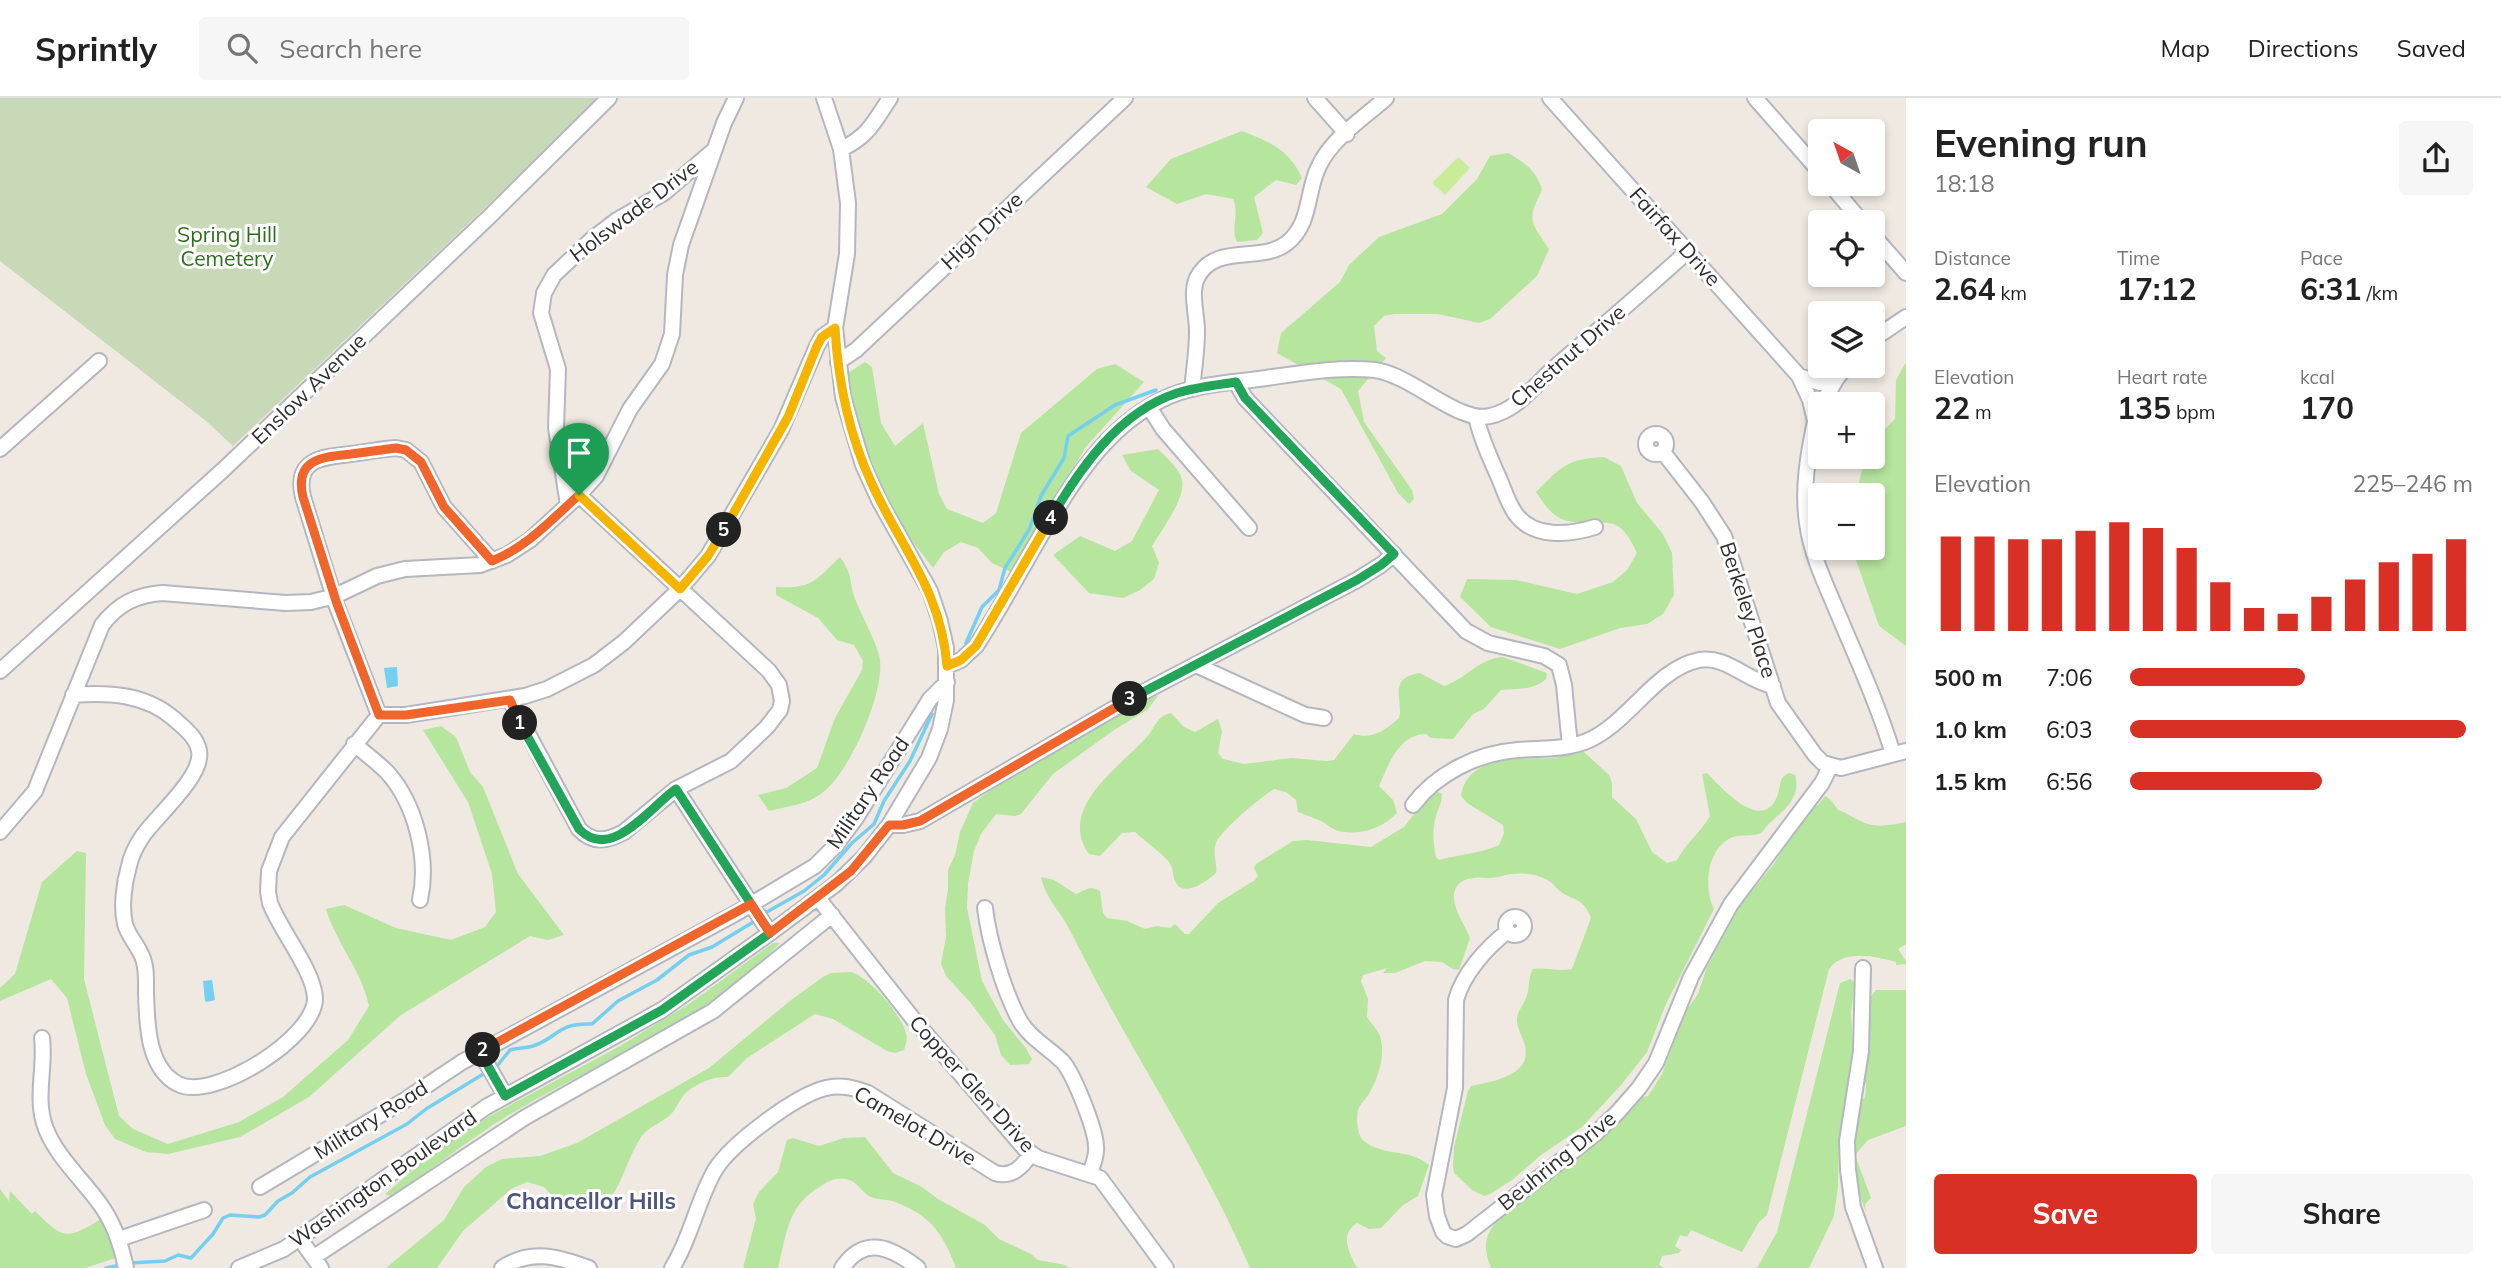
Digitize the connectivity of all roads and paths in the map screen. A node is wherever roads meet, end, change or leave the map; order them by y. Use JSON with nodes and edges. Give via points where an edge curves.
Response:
{"nodes":[{"id":1,"x":609,"y":98,"type":"edge"},
{"id":2,"x":736,"y":98,"type":"edge"},
{"id":3,"x":824,"y":98,"type":"edge"},
{"id":4,"x":890,"y":98,"type":"edge"},
{"id":5,"x":1125,"y":98,"type":"edge"},
{"id":6,"x":1315,"y":98,"type":"edge"},
{"id":7,"x":1386,"y":98,"type":"edge"},
{"id":8,"x":1550,"y":98,"type":"edge"},
{"id":9,"x":1755,"y":98,"type":"edge"},
{"id":10,"x":1347,"y":134,"type":"junction"},
{"id":11,"x":715,"y":149,"type":"junction"},
{"id":12,"x":841,"y":149,"type":"junction"},
{"id":13,"x":1808,"y":158,"type":"edge"},
{"id":14,"x":1840,"y":196,"type":"edge"},
{"id":15,"x":1852,"y":210,"type":"edge"},
{"id":16,"x":1885,"y":249,"type":"edge"},
{"id":17,"x":1688,"y":251,"type":"junction"},
{"id":18,"x":1906,"y":273,"type":"edge"},
{"id":19,"x":1906,"y":317,"type":"edge"},
{"id":20,"x":835,"y":328,"type":"junction"},
{"id":21,"x":1885,"y":331,"type":"edge"},
{"id":22,"x":99,"y":361,"type":"dead end"},
{"id":23,"x":838,"y":362,"type":"junction"},
{"id":24,"x":1799,"y":376,"type":"junction"},
{"id":25,"x":1837,"y":378,"type":"joint"},
{"id":26,"x":1236,"y":382,"type":"junction"},
{"id":27,"x":1192,"y":389,"type":"junction"},
{"id":28,"x":1829,"y":392,"type":"edge"},
{"id":29,"x":1808,"y":396,"type":"edge"},
{"id":30,"x":1149,"y":407,"type":"junction"},
{"id":31,"x":1476,"y":417,"type":"junction"},
{"id":32,"x":0,"y":449,"type":"edge"},
{"id":33,"x":1663,"y":452,"type":"dead end"},
{"id":34,"x":1808,"y":465,"type":"edge"},
{"id":35,"x":563,"y":478,"type":"junction"},
{"id":36,"x":584,"y":490,"type":"junction"},
{"id":37,"x":568,"y":505,"type":"junction"},
{"id":38,"x":1595,"y":527,"type":"dead end"},
{"id":39,"x":1249,"y":528,"type":"dead end"},
{"id":40,"x":1394,"y":554,"type":"junction"},
{"id":41,"x":492,"y":561,"type":"junction"},
{"id":42,"x":680,"y":589,"type":"junction"},
{"id":43,"x":335,"y":596,"type":"junction"},
{"id":44,"x":1196,"y":664,"type":"junction"},
{"id":45,"x":947,"y":666,"type":"junction"},
{"id":46,"x":0,"y":671,"type":"edge"},
{"id":47,"x":947,"y":682,"type":"junction"},
{"id":48,"x":1773,"y":686,"type":"junction"},
{"id":49,"x":73,"y":695,"type":"junction"},
{"id":50,"x":510,"y":700,"type":"junction"},
{"id":51,"x":379,"y":715,"type":"junction"},
{"id":52,"x":1324,"y":718,"type":"dead end"},
{"id":53,"x":354,"y":744,"type":"junction"},
{"id":54,"x":1570,"y":746,"type":"junction"},
{"id":55,"x":1900,"y":752,"type":"edge"},
{"id":56,"x":1830,"y":767,"type":"junction"},
{"id":57,"x":676,"y":789,"type":"junction"},
{"id":58,"x":1413,"y":806,"type":"dead end"},
{"id":59,"x":889,"y":825,"type":"junction"},
{"id":60,"x":0,"y":832,"type":"edge"},
{"id":61,"x":818,"y":898,"type":"junction"},
{"id":62,"x":421,"y":900,"type":"dead end"},
{"id":63,"x":751,"y":904,"type":"junction"},
{"id":64,"x":985,"y":908,"type":"dead end"},
{"id":65,"x":832,"y":915,"type":"junction"},
{"id":66,"x":1508,"y":931,"type":"dead end"},
{"id":67,"x":770,"y":933,"type":"junction"},
{"id":68,"x":1863,"y":968,"type":"dead end"},
{"id":69,"x":42,"y":1038,"type":"dead end"},
{"id":70,"x":480,"y":1052,"type":"junction"},
{"id":71,"x":505,"y":1096,"type":"junction"},
{"id":72,"x":1031,"y":1154,"type":"junction"},
{"id":73,"x":1090,"y":1173,"type":"junction"},
{"id":74,"x":260,"y":1187,"type":"dead end"},
{"id":75,"x":204,"y":1210,"type":"dead end"},
{"id":76,"x":119,"y":1239,"type":"junction"},
{"id":77,"x":300,"y":1239,"type":"junction"},
{"id":78,"x":317,"y":1263,"type":"edge"},
{"id":79,"x":126,"y":1268,"type":"edge"},
{"id":80,"x":239,"y":1268,"type":"edge"},
{"id":81,"x":502,"y":1268,"type":"edge"},
{"id":82,"x":589,"y":1268,"type":"edge"},
{"id":83,"x":672,"y":1268,"type":"edge"},
{"id":84,"x":842,"y":1268,"type":"edge"},
{"id":85,"x":918,"y":1268,"type":"edge"},
{"id":86,"x":1166,"y":1268,"type":"edge"},
{"id":87,"x":1875,"y":1268,"type":"edge"}],
"edges":[{"from":1,"to":46,"type":"street","name":"Enslow Avenue","via":[[216,477]]},
{"from":2,"to":11,"type":"street"},
{"from":3,"to":12,"type":"street","name":"Washington Boulevard"},
{"from":4,"to":12,"type":"street","via":[[867,132]]},
{"from":5,"to":23,"type":"street","name":"High Drive"},
{"from":6,"to":10,"type":"street"},
{"from":7,"to":10,"type":"street"},
{"from":8,"to":17,"type":"street","name":"Fairfax Drive"},
{"from":9,"to":13,"type":"street"},
{"from":10,"to":27,"type":"street","via":[[1320,164],[1306,215],[1294,237],[1269,252],[1222,257],[1199,276]]},
{"from":11,"to":35,"type":"street","name":"Holswade Drive","via":[[664,192],[603,231],[548,284],[541,313],[558,369],[556,428]]},
{"from":11,"to":36,"type":"street","via":[[677,260],[668,349]]},
{"from":12,"to":20,"type":"street","name":"Washington Boulevard","via":[[849,239]]},
{"from":14,"to":15,"type":"street"},
{"from":16,"to":18,"type":"street"},
{"from":17,"to":24,"type":"street","name":"Fairfax Drive"},
{"from":17,"to":31,"type":"street","name":"Chestnut Drive","via":[[1513,406],[1494,416]]},
{"from":19,"to":21,"type":"street"},
{"from":20,"to":23,"type":"street","name":"Washington Boulevard"},
{"from":20,"to":42,"type":"street","via":[[817,346],[784,424],[717,543]]},
{"from":22,"to":32,"type":"street"},
{"from":23,"to":45,"type":"street","name":"Washington Boulevard","via":[[856,445],[876,493],[930,591]]},
{"from":24,"to":25,"type":"street","via":[[1820,383]]},
{"from":24,"to":29,"type":"street","name":"Fairfax Drive"},
{"from":25,"to":28,"type":"street"},
{"from":26,"to":27,"type":"street"},
{"from":26,"to":31,"type":"street","via":[[1332,371],[1382,371]]},
{"from":26,"to":40,"type":"street","via":[[1245,398]]},
{"from":27,"to":30,"type":"street"},
{"from":30,"to":39,"type":"street"},
{"from":30,"to":45,"type":"street","via":[[1089,459],[976,646]]},
{"from":31,"to":38,"type":"street","via":[[1509,503],[1520,519],[1534,528],[1560,534]]},
{"from":33,"to":48,"type":"street","name":"Berkeley Place","via":[[1724,536]]},
{"from":34,"to":55,"type":"street","via":[[1808,534],[1880,716]]},
{"from":35,"to":36,"type":"street"},
{"from":35,"to":37,"type":"street","name":"Holswade Drive"},
{"from":36,"to":37,"type":"street"},
{"from":36,"to":42,"type":"street"},
{"from":37,"to":41,"type":"street","via":[[519,549]]},
{"from":40,"to":44,"type":"street","via":[[1357,580]]},
{"from":40,"to":54,"type":"street","via":[[1466,631],[1488,643],[1559,664]]},
{"from":41,"to":43,"type":"street","via":[[465,567],[405,569],[377,576]]},
{"from":41,"to":43,"type":"street","via":[[444,507],[414,455],[396,448],[322,457],[303,472],[301,488]]},
{"from":42,"to":50,"type":"street","via":[[594,665],[547,689]]},
{"from":42,"to":57,"type":"street","via":[[775,678],[782,701],[775,719],[737,756]]},
{"from":43,"to":49,"type":"street","via":[[298,603],[162,593],[130,600],[102,625]]},
{"from":43,"to":51,"type":"street"},
{"from":44,"to":52,"type":"street","via":[[1305,715]]},
{"from":44,"to":59,"type":"street","via":[[920,821]]},
{"from":45,"to":47,"type":"street","name":"Washington Boulevard"},
{"from":47,"to":59,"type":"street","name":"Washington Boulevard","via":[[936,743]]},
{"from":47,"to":63,"type":"street","name":"Military Road","via":[[930,699],[835,846],[807,872]]},
{"from":48,"to":54,"type":"street","via":[[1716,660],[1699,660],[1674,672],[1599,735]]},
{"from":48,"to":56,"type":"street","name":"Berkeley Place","via":[[1789,721]]},
{"from":49,"to":53,"type":"street","via":[[122,695],[154,705],[183,727],[199,747],[200,760],[193,775],[134,852],[124,910],[127,930],[144,961],[154,1052],[172,1080],[189,1088],[212,1084],[254,1066],[291,1038],[314,1009],[311,980],[270,903],[269,871],[282,837]]},
{"from":49,"to":60,"type":"street","via":[[35,791]]},
{"from":50,"to":51,"type":"street"},
{"from":50,"to":57,"type":"street","via":[[575,822],[590,838],[605,840],[624,832]]},
{"from":51,"to":53,"type":"street"},
{"from":53,"to":62,"type":"street","via":[[387,772],[407,804],[423,869]]},
{"from":54,"to":58,"type":"street","via":[[1479,757],[1434,783]]},
{"from":55,"to":56,"type":"street","via":[[1850,767]]},
{"from":56,"to":66,"type":"street","name":"Beuhring Drive","via":[[1731,904],[1639,1088],[1595,1134],[1456,1239],[1443,1232],[1434,1195],[1457,1067],[1454,1010],[1465,981]]},
{"from":57,"to":63,"type":"street"},
{"from":59,"to":61,"type":"street","name":"Washington Boulevard","via":[[864,857]]},
{"from":61,"to":65,"type":"street","name":"Copper Glen Drive"},
{"from":61,"to":67,"type":"street","name":"Washington Boulevard"},
{"from":63,"to":67,"type":"street"},
{"from":63,"to":70,"type":"street","name":"Military Road"},
{"from":64,"to":73,"type":"street","via":[[992,946],[1018,1016],[1066,1066],[1076,1085],[1096,1139]]},
{"from":65,"to":72,"type":"street","name":"Copper Glen Drive","via":[[914,1020]]},
{"from":65,"to":78,"type":"street","name":"Washington Boulevard","via":[[713,1011],[524,1118]]},
{"from":67,"to":71,"type":"street","name":"Washington Boulevard","via":[[662,1010]]},
{"from":68,"to":87,"type":"street","via":[[1861,1051],[1847,1141],[1848,1170],[1853,1208]]},
{"from":69,"to":76,"type":"street","via":[[40,1094],[45,1126]]},
{"from":70,"to":71,"type":"street"},
{"from":70,"to":74,"type":"street","name":"Military Road"},
{"from":71,"to":77,"type":"street","name":"Washington Boulevard"},
{"from":72,"to":73,"type":"street","name":"Copper Glen Drive"},
{"from":72,"to":83,"type":"street","name":"Camelot Drive","via":[[1015,1171],[995,1173],[868,1093],[846,1086],[826,1088],[761,1125],[726,1155],[710,1179]]},
{"from":73,"to":86,"type":"street","via":[[1106,1184]]},
{"from":75,"to":76,"type":"street"},
{"from":76,"to":79,"type":"street"},
{"from":77,"to":78,"type":"street"},
{"from":77,"to":80,"type":"street","name":"Washington Boulevard"},
{"from":81,"to":82,"type":"street","via":[[539,1255]]},
{"from":84,"to":85,"type":"street","via":[[857,1253],[873,1247],[891,1250]]}]}
